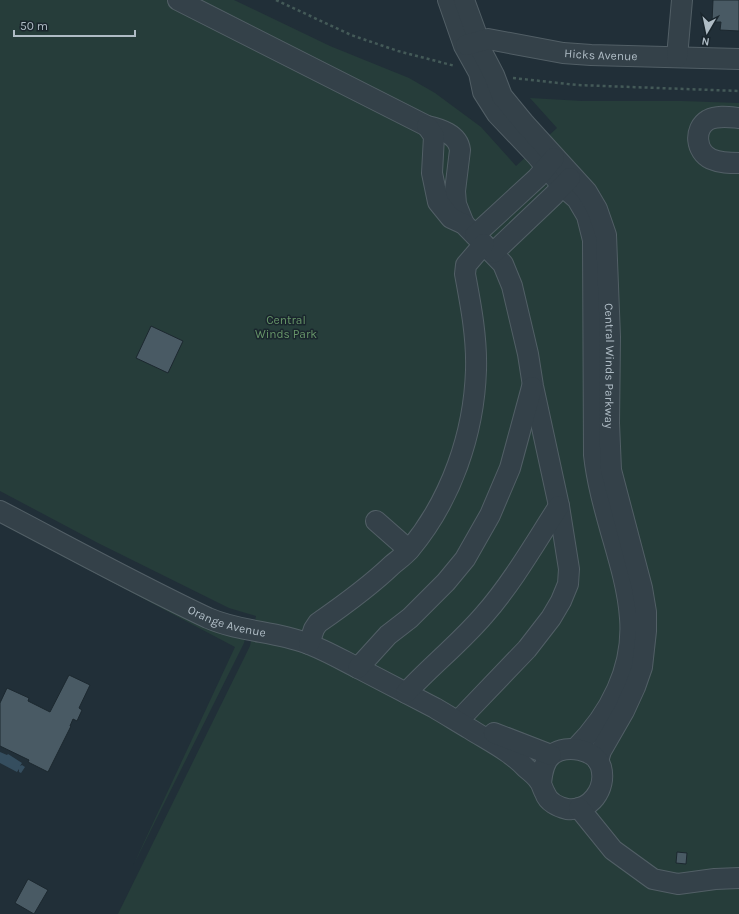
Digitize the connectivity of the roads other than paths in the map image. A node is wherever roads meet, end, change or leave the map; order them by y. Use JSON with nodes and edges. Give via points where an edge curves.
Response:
{"nodes":[{"id":1,"x":178,"y":0,"type":"edge"},
{"id":2,"x":448,"y":0,"type":"edge"},
{"id":3,"x":464,"y":0,"type":"edge"},
{"id":4,"x":682,"y":0,"type":"edge"},
{"id":5,"x":472,"y":44,"type":"junction"},
{"id":6,"x":677,"y":57,"type":"junction"},
{"id":7,"x":739,"y":59,"type":"edge"},
{"id":8,"x":739,"y":118,"type":"edge"},
{"id":9,"x":427,"y":126,"type":"junction"},
{"id":10,"x":550,"y":162,"type":"junction"},
{"id":11,"x":739,"y":163,"type":"edge"},
{"id":12,"x":567,"y":181,"type":"junction"},
{"id":13,"x":479,"y":239,"type":"junction"},
{"id":14,"x":532,"y":385,"type":"junction"},
{"id":15,"x":559,"y":506,"type":"junction"},
{"id":16,"x":0,"y":511,"type":"edge"},
{"id":17,"x":376,"y":521,"type":"dead end"},
{"id":18,"x":409,"y":550,"type":"junction"},
{"id":19,"x":309,"y":644,"type":"junction"},
{"id":20,"x":358,"y":668,"type":"junction"},
{"id":21,"x":406,"y":693,"type":"junction"},
{"id":22,"x":458,"y":721,"type":"junction"},
{"id":23,"x":575,"y":749,"type":"junction"},
{"id":24,"x":551,"y":754,"type":"junction"},
{"id":25,"x":598,"y":761,"type":"junction"},
{"id":26,"x":541,"y":783,"type":"junction"},
{"id":27,"x":596,"y":798,"type":"junction"},
{"id":28,"x":578,"y":808,"type":"junction"},
{"id":29,"x":619,"y":855,"type":"junction"},
{"id":30,"x":739,"y":878,"type":"edge"}],
"edges":[{"from":1,"to":9,"type":"street"},
{"from":2,"to":5,"type":"street","name":"Central Winds Parkway"},
{"from":3,"to":5,"type":"street","name":"Central Winds Parkway"},
{"from":4,"to":6,"type":"street"},
{"from":5,"to":6,"type":"street","name":"Hicks Avenue","via":[[488,39],[570,54]]},
{"from":5,"to":10,"type":"street","name":"Central Winds Parkway","via":[[483,92],[494,109]]},
{"from":6,"to":7,"type":"street","name":"Hicks Avenue"},
{"from":8,"to":11,"type":"street","via":[[723,117],[709,120],[701,128],[698,142],[703,153],[711,159]]},
{"from":9,"to":13,"type":"street","via":[[434,136],[432,173],[438,202],[451,218]]},
{"from":9,"to":13,"type":"street","via":[[449,134],[459,145],[456,204]]},
{"from":10,"to":12,"type":"street","name":"Central Winds Parkway"},
{"from":10,"to":13,"type":"street"},
{"from":12,"to":13,"type":"street","via":[[554,195]]},
{"from":12,"to":23,"type":"street","name":"Central Winds Parkway","via":[[589,222],[593,240],[596,477],[618,557],[630,620],[624,671],[612,702],[595,728]]},
{"from":12,"to":25,"type":"street","name":"Central Winds Parkway","via":[[592,199],[606,235],[611,470],[646,612],[645,648],[639,676]]},
{"from":13,"to":14,"type":"street","via":[[503,264],[512,286],[528,354]]},
{"from":13,"to":18,"type":"street","via":[[466,266],[465,274],[476,370],[465,444],[442,500],[429,524]]},
{"from":14,"to":15,"type":"street"},
{"from":14,"to":20,"type":"street","via":[[510,468],[490,515],[465,559],[446,582],[410,618],[388,635]]},
{"from":15,"to":21,"type":"street","via":[[484,615]]},
{"from":15,"to":22,"type":"street","via":[[569,569],[568,584],[561,601],[527,650]]},
{"from":16,"to":19,"type":"street","name":"Orange Avenue","via":[[209,618],[247,630]]},
{"from":17,"to":18,"type":"street"},
{"from":18,"to":19,"type":"street","via":[[369,586],[318,623]]},
{"from":19,"to":20,"type":"street","name":"Orange Avenue"},
{"from":20,"to":21,"type":"street","name":"Orange Avenue"},
{"from":21,"to":22,"type":"street","name":"Orange Avenue"},
{"from":22,"to":24,"type":"street","name":"Orange Avenue"},
{"from":22,"to":26,"type":"street","name":"Orange Avenue","via":[[516,758]]},
{"from":23,"to":24,"type":"street"},
{"from":23,"to":25,"type":"street","via":[[586,752]]},
{"from":24,"to":26,"type":"street","via":[[544,767]]},
{"from":25,"to":27,"type":"street","via":[[602,782]]},
{"from":26,"to":28,"type":"street","via":[[552,803],[569,809]]},
{"from":27,"to":28,"type":"street"},
{"from":27,"to":29,"type":"street","via":[[616,842]]},
{"from":28,"to":29,"type":"street"},
{"from":29,"to":30,"type":"street","via":[[653,878],[678,884]]}]}
